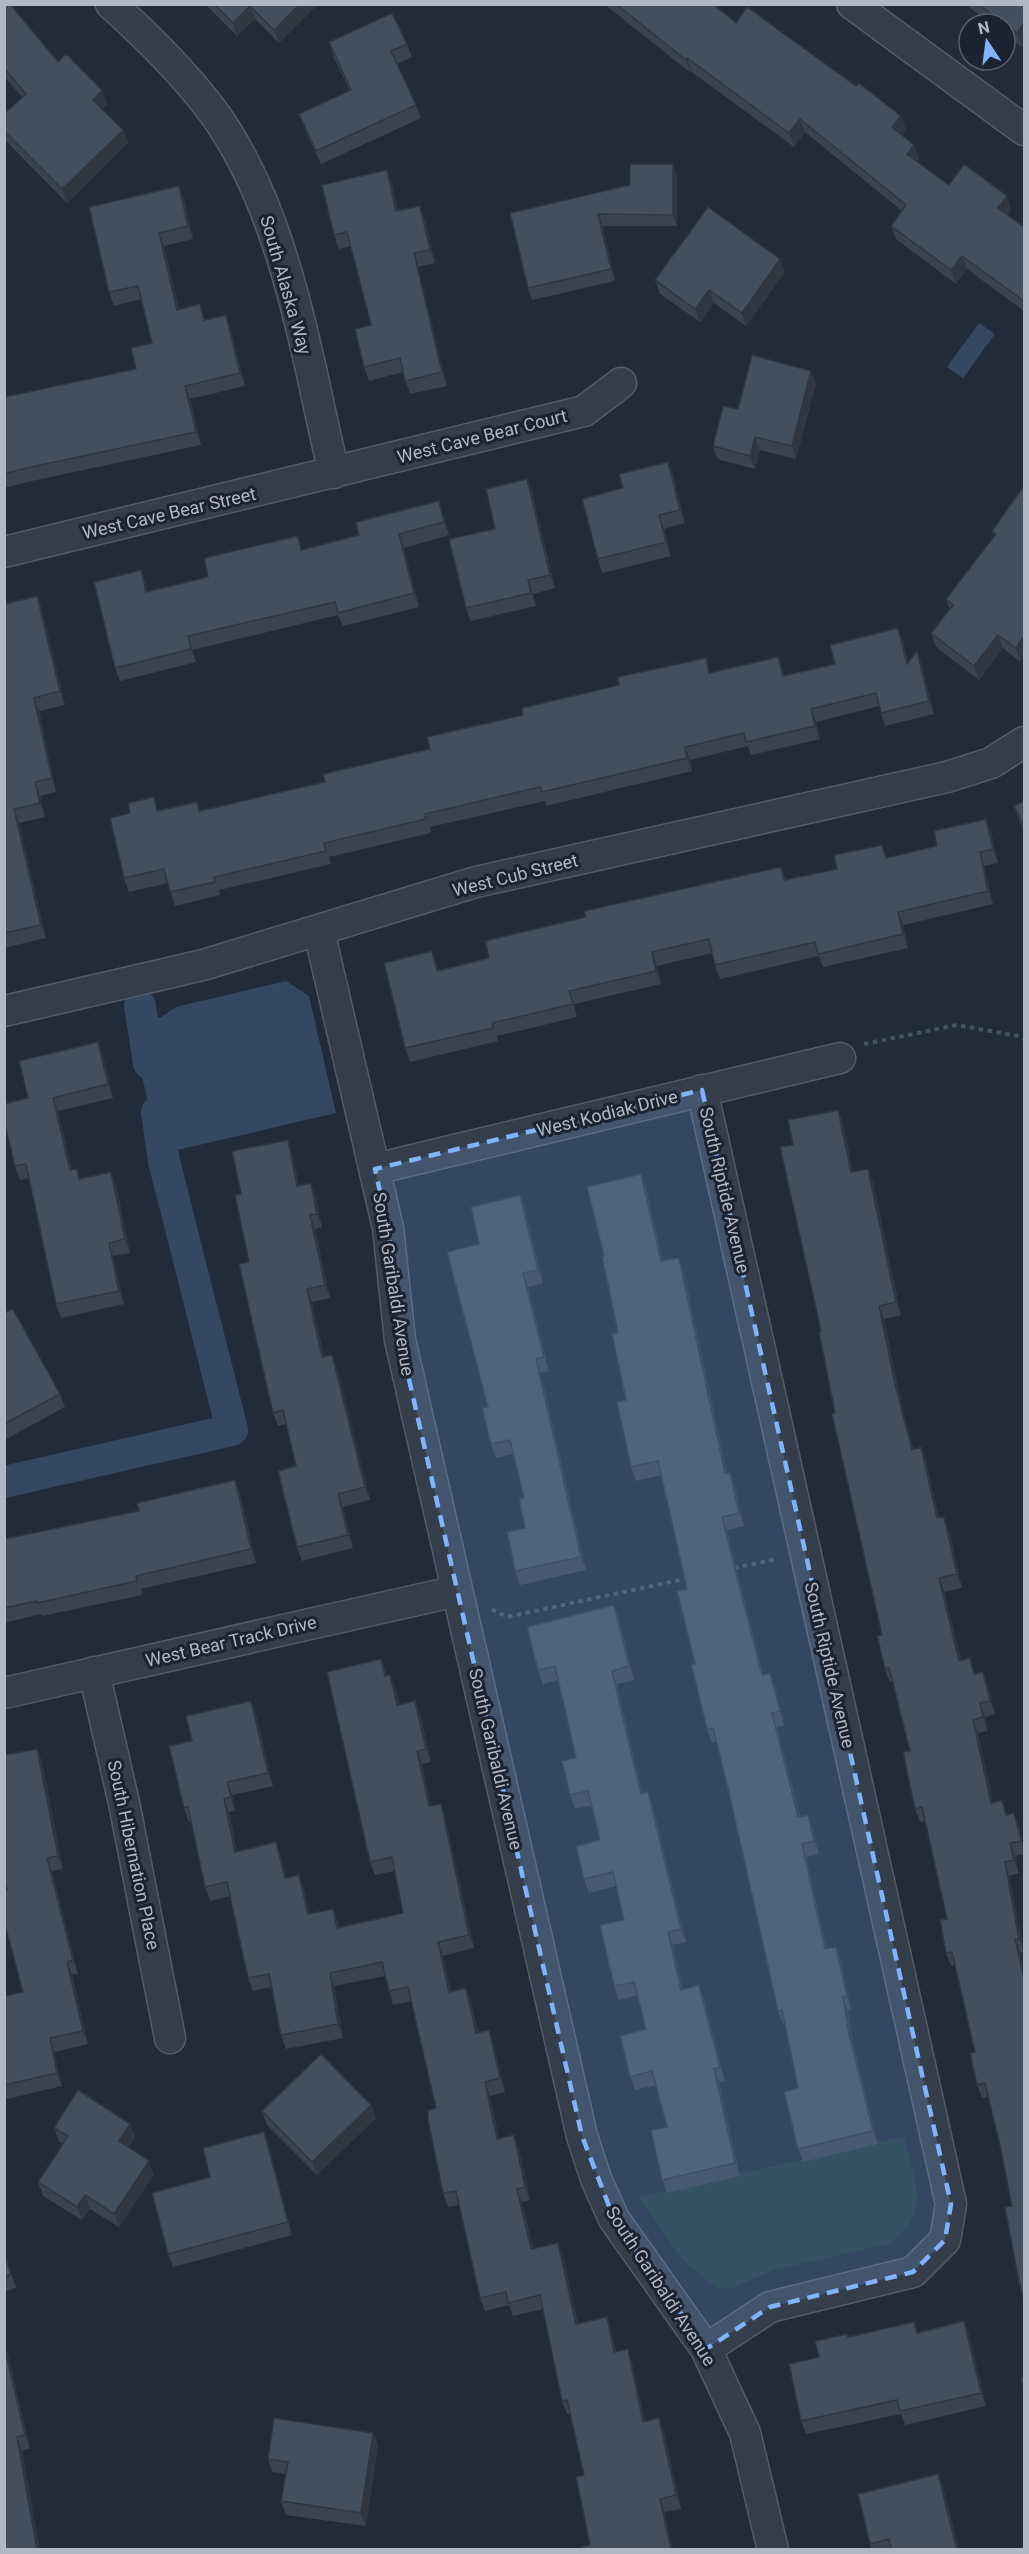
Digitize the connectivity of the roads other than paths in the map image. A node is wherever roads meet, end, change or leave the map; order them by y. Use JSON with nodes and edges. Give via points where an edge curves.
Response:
{"nodes":[{"id":1,"x":111,"y":4,"type":"edge"},
{"id":2,"x":868,"y":9,"type":"edge"},
{"id":3,"x":1024,"y":130,"type":"edge"},
{"id":4,"x":621,"y":382,"type":"dead end"},
{"id":5,"x":334,"y":473,"type":"junction"},
{"id":6,"x":4,"y":552,"type":"edge"},
{"id":7,"x":1024,"y":742,"type":"edge"},
{"id":8,"x":319,"y":931,"type":"junction"},
{"id":9,"x":4,"y":1011,"type":"edge"},
{"id":10,"x":851,"y":1051,"type":"road end"},
{"id":11,"x":702,"y":1090,"type":"junction"},
{"id":12,"x":375,"y":1169,"type":"junction"},
{"id":13,"x":457,"y":1591,"type":"junction"},
{"id":14,"x":94,"y":1672,"type":"junction"},
{"id":15,"x":4,"y":1693,"type":"edge"},
{"id":16,"x":170,"y":2038,"type":"dead end"},
{"id":17,"x":706,"y":2349,"type":"junction"},
{"id":18,"x":773,"y":2550,"type":"edge"}],
"edges":[{"from":1,"to":5,"type":"street","name":"South Alaska Way","via":[[167,55],[214,114],[259,193],[287,273]]},
{"from":2,"to":3,"type":"street"},
{"from":4,"to":5,"type":"street","name":"West Cave Bear Court","via":[[584,411]]},
{"from":5,"to":6,"type":"street","name":"West Cave Bear Street"},
{"from":7,"to":8,"type":"street","name":"West Cub Street","via":[[992,763],[947,777],[476,882]]},
{"from":8,"to":9,"type":"street","name":"West Cub Street","via":[[203,965]]},
{"from":8,"to":12,"type":"street","name":"South Garibaldi Avenue"},
{"from":10,"to":11,"type":"street","name":"West Kodiak Drive"},
{"from":11,"to":12,"type":"street","name":"West Kodiak Drive"},
{"from":11,"to":17,"type":"street","name":"South Riptide Avenue","via":[[951,2204],[945,2240],[913,2272],[770,2307]]},
{"from":12,"to":13,"type":"street","name":"South Garibaldi Avenue","via":[[388,1228],[400,1340]]},
{"from":13,"to":14,"type":"street","name":"West Bear Track Drive"},
{"from":13,"to":17,"type":"street","name":"South Garibaldi Avenue","via":[[582,2136],[596,2179],[614,2218]]},
{"from":14,"to":15,"type":"street","name":"West Bear Track Drive"},
{"from":14,"to":16,"type":"street","name":"South Hibernation Place"},
{"from":17,"to":18,"type":"street","name":"South Garibaldi Avenue","via":[[746,2433]]}]}
